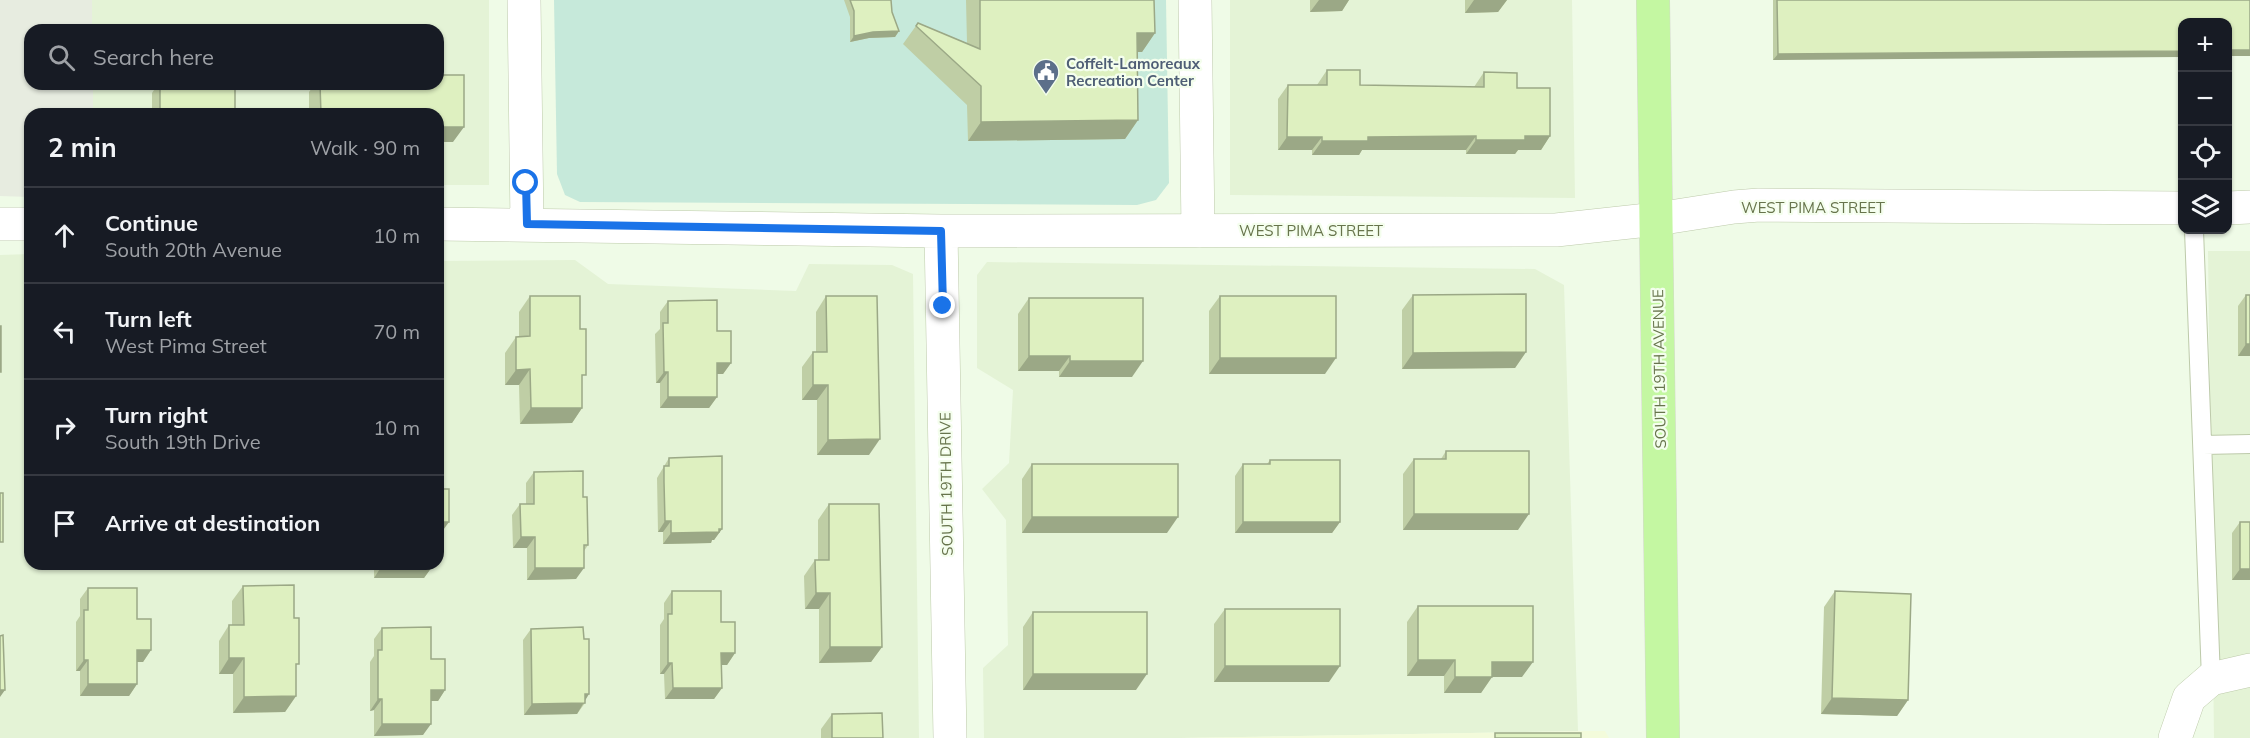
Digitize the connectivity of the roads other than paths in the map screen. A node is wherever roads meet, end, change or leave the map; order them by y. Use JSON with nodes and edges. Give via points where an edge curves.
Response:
{"nodes":[{"id":1,"x":524,"y":0,"type":"edge"},
{"id":2,"x":1195,"y":0,"type":"edge"},
{"id":3,"x":1653,"y":0,"type":"edge"},
{"id":4,"x":2250,"y":207,"type":"edge"},
{"id":5,"x":2178,"y":208,"type":"edge"},
{"id":6,"x":2232,"y":208,"type":"edge"},
{"id":7,"x":1657,"y":219,"type":"junction"},
{"id":8,"x":0,"y":224,"type":"edge"},
{"id":9,"x":24,"y":224,"type":"edge"},
{"id":10,"x":444,"y":224,"type":"edge"},
{"id":11,"x":527,"y":224,"type":"junction"},
{"id":12,"x":941,"y":231,"type":"junction"},
{"id":13,"x":1198,"y":231,"type":"junction"},
{"id":14,"x":2194,"y":234,"type":"edge"},
{"id":15,"x":2250,"y":444,"type":"edge"},
{"id":16,"x":2203,"y":445,"type":"junction"},
{"id":17,"x":2250,"y":670,"type":"edge"},
{"id":18,"x":2200,"y":688,"type":"junction"},
{"id":19,"x":950,"y":738,"type":"edge"},
{"id":20,"x":1663,"y":738,"type":"edge"},
{"id":21,"x":2175,"y":738,"type":"edge"}],
"edges":[{"from":1,"to":11,"type":"street"},
{"from":2,"to":13,"type":"street"},
{"from":3,"to":7,"type":"main road","name":"SOUTH 19TH AVENUE"},
{"from":4,"to":6,"type":"street"},
{"from":5,"to":7,"type":"street","name":"WEST PIMA STREET","via":[[1759,205]]},
{"from":7,"to":13,"type":"street","name":"WEST PIMA STREET","via":[[1556,230]]},
{"from":7,"to":20,"type":"main road","name":"SOUTH 19TH AVENUE"},
{"from":8,"to":9,"type":"street"},
{"from":10,"to":11,"type":"street","name":"WEST PIMA STREET"},
{"from":11,"to":12,"type":"street","name":"WEST PIMA STREET"},
{"from":12,"to":13,"type":"street","name":"WEST PIMA STREET"},
{"from":12,"to":19,"type":"street","name":"SOUTH 19TH DRIVE"},
{"from":14,"to":16,"type":"lane"},
{"from":15,"to":16,"type":"lane"},
{"from":16,"to":18,"type":"lane"},
{"from":17,"to":18,"type":"street"},
{"from":18,"to":21,"type":"street"}]}
